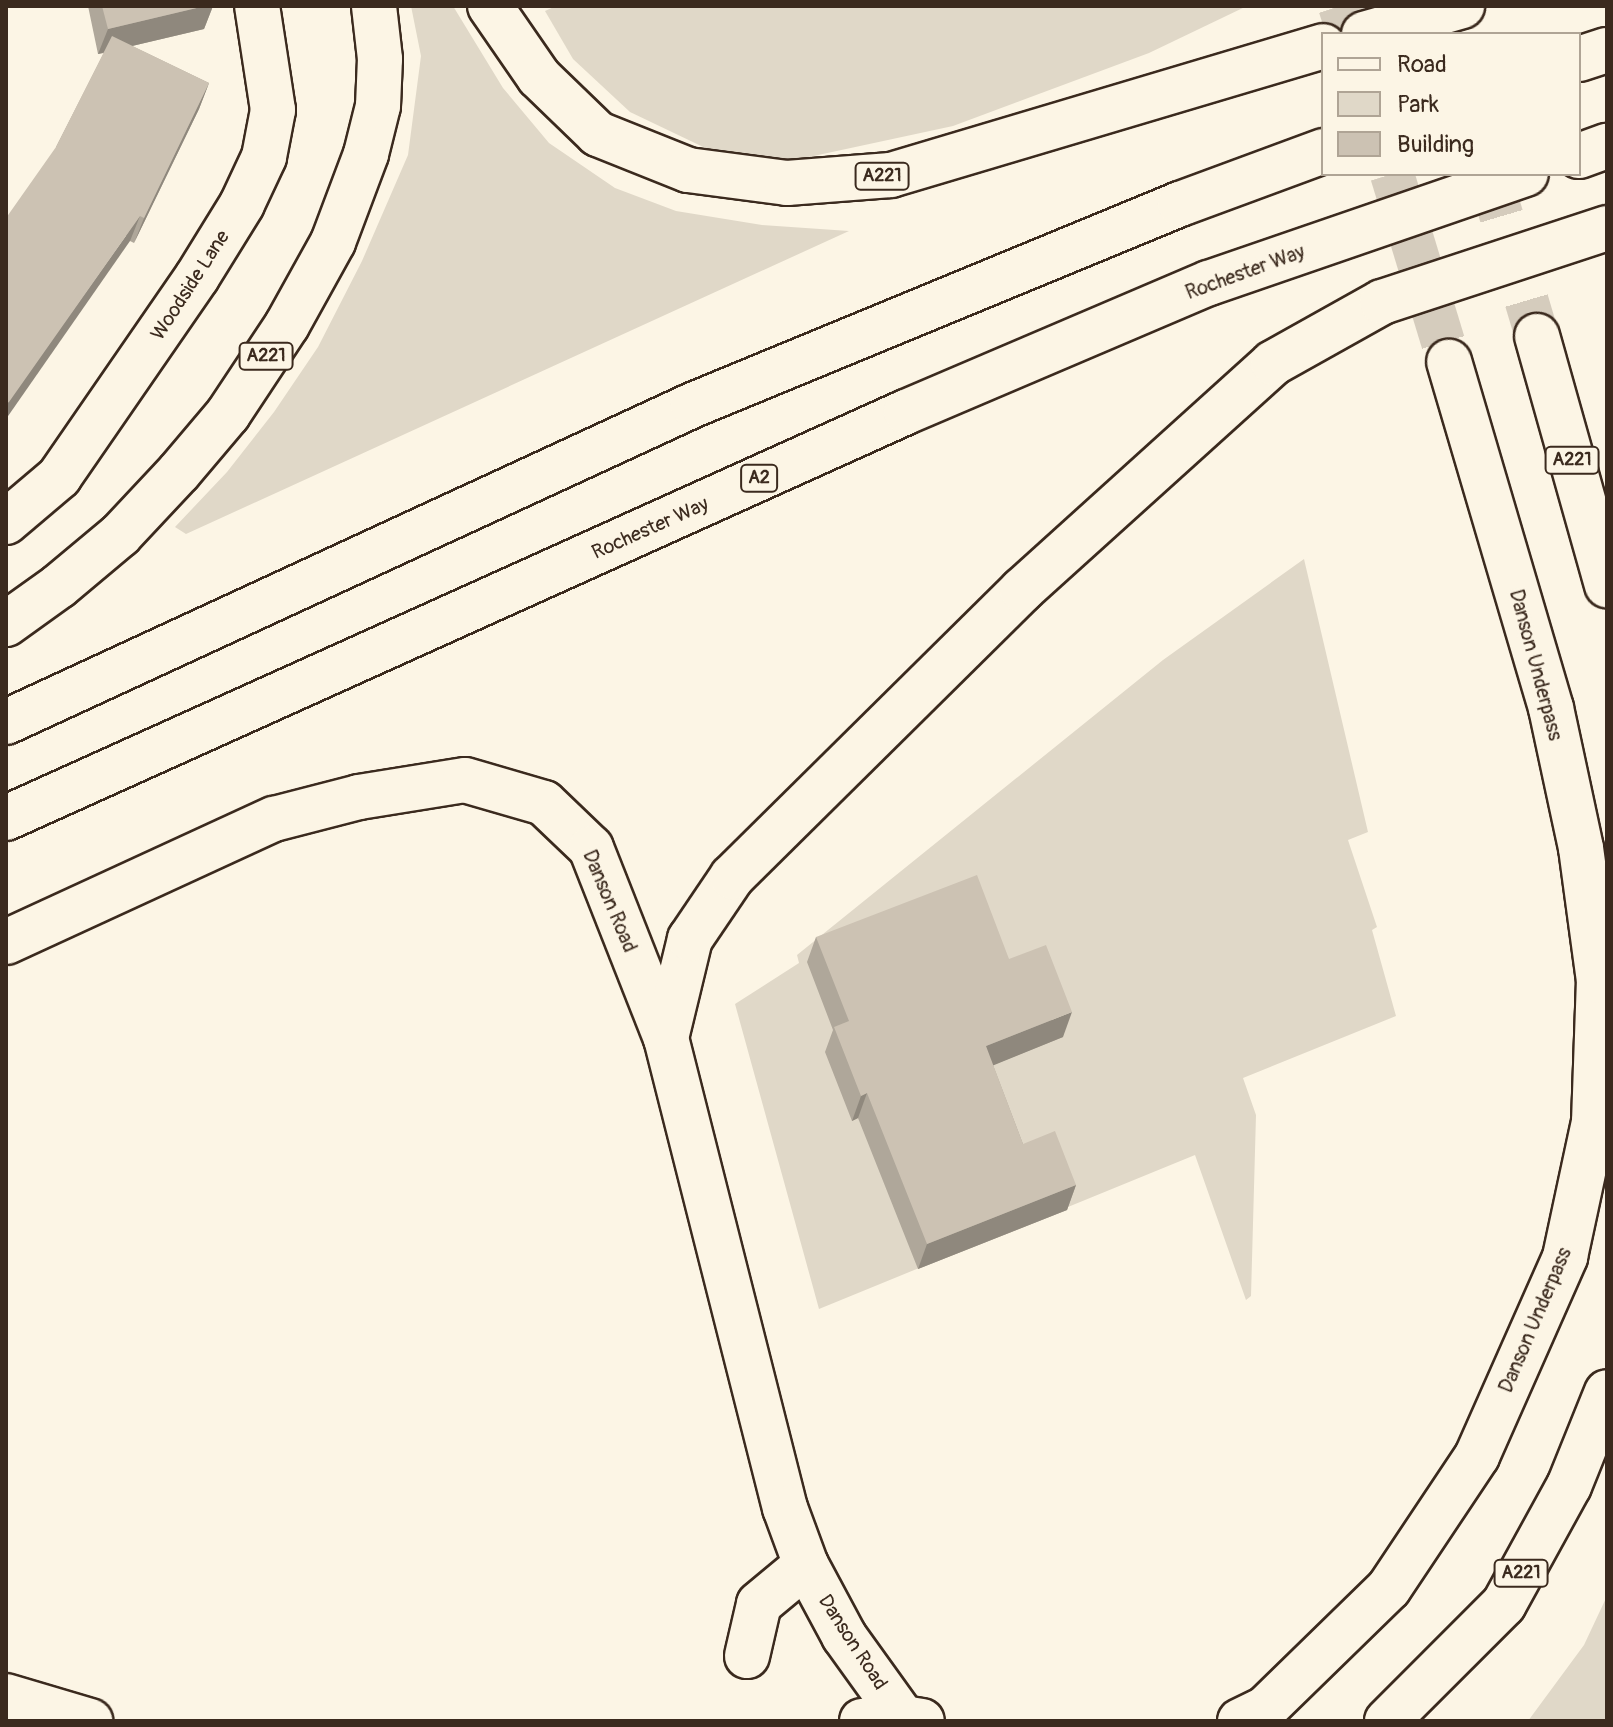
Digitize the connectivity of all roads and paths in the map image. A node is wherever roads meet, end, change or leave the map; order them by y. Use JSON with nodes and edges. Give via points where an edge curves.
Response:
{"nodes":[{"id":1,"x":257,"y":6,"type":"edge"},
{"id":2,"x":374,"y":6,"type":"edge"},
{"id":3,"x":490,"y":6,"type":"edge"},
{"id":4,"x":1462,"y":6,"type":"edge"},
{"id":5,"x":1371,"y":32,"type":"edge"},
{"id":6,"x":1321,"y":47,"type":"edge"},
{"id":7,"x":1607,"y":50,"type":"edge"},
{"id":8,"x":1581,"y":58,"type":"edge"},
{"id":9,"x":1607,"y":146,"type":"edge"},
{"id":10,"x":1321,"y":152,"type":"edge"},
{"id":11,"x":1581,"y":155,"type":"edge"},
{"id":12,"x":1520,"y":176,"type":"edge"},
{"id":13,"x":1607,"y":228,"type":"edge"},
{"id":14,"x":1537,"y":336,"type":"tunnel mouth"},
{"id":15,"x":1449,"y":362,"type":"tunnel mouth"},
{"id":16,"x":6,"y":522,"type":"edge"},
{"id":17,"x":1607,"y":585,"type":"edge"},
{"id":18,"x":6,"y":624,"type":"edge"},
{"id":19,"x":6,"y":722,"type":"edge"},
{"id":20,"x":6,"y":818,"type":"edge"},
{"id":21,"x":6,"y":942,"type":"edge"},
{"id":22,"x":666,"y":1038,"type":"junction"},
{"id":23,"x":1607,"y":1392,"type":"edge"},
{"id":24,"x":806,"y":1565,"type":"junction"},
{"id":25,"x":747,"y":1656,"type":"dead end"},
{"id":26,"x":6,"y":1696,"type":"edge"},
{"id":27,"x":896,"y":1720,"type":"edge"},
{"id":28,"x":90,"y":1721,"type":"edge"},
{"id":29,"x":1240,"y":1721,"type":"edge"},
{"id":30,"x":1387,"y":1721,"type":"edge"}],
"edges":[{"from":1,"to":16,"type":"main road","name":"Woodside Lane","via":[[273,110],[264,157],[242,204],[59,477]]},
{"from":2,"to":18,"type":"main road","number":"A221","via":[[378,106],[366,154],[333,242],[287,325],[228,414],[120,535]]},
{"from":3,"to":6,"type":"main road","number":"A221","via":[[539,77],[598,134],[688,170],[787,183],[891,175]]},
{"from":4,"to":5,"type":"main road"},
{"from":7,"to":8,"type":"main road"},
{"from":9,"to":11,"type":"main road"},
{"from":10,"to":19,"type":"main road","via":[[1180,204],[693,405]]},
{"from":12,"to":20,"type":"main road","name":"Rochester Way","number":"A2","via":[[1209,283],[891,418]]},
{"from":13,"to":22,"type":"main road","via":[[1382,302],[1273,363],[1022,590],[732,877],[690,939]]},
{"from":14,"to":17,"type":"main road","number":"A221"},
{"from":15,"to":29,"type":"main road","name":"Danson Underpass","via":[[1551,708],[1581,848],[1599,981],[1594,1122],[1565,1257],[1477,1456],[1389,1588],[1265,1709]]},
{"from":21,"to":22,"type":"main road","name":"Danson Road","via":[[274,819],[359,797],[465,780],[544,803],[591,848]]},
{"from":22,"to":24,"type":"main road","name":"Danson Road","via":[[785,1508]]},
{"from":23,"to":30,"type":"main road","number":"A221","via":[[1569,1486],[1504,1604]]},
{"from":24,"to":25,"type":"main road","via":[[759,1604]]},
{"from":24,"to":27,"type":"main road","name":"Danson Road"},
{"from":26,"to":28,"type":"main road"}]}
